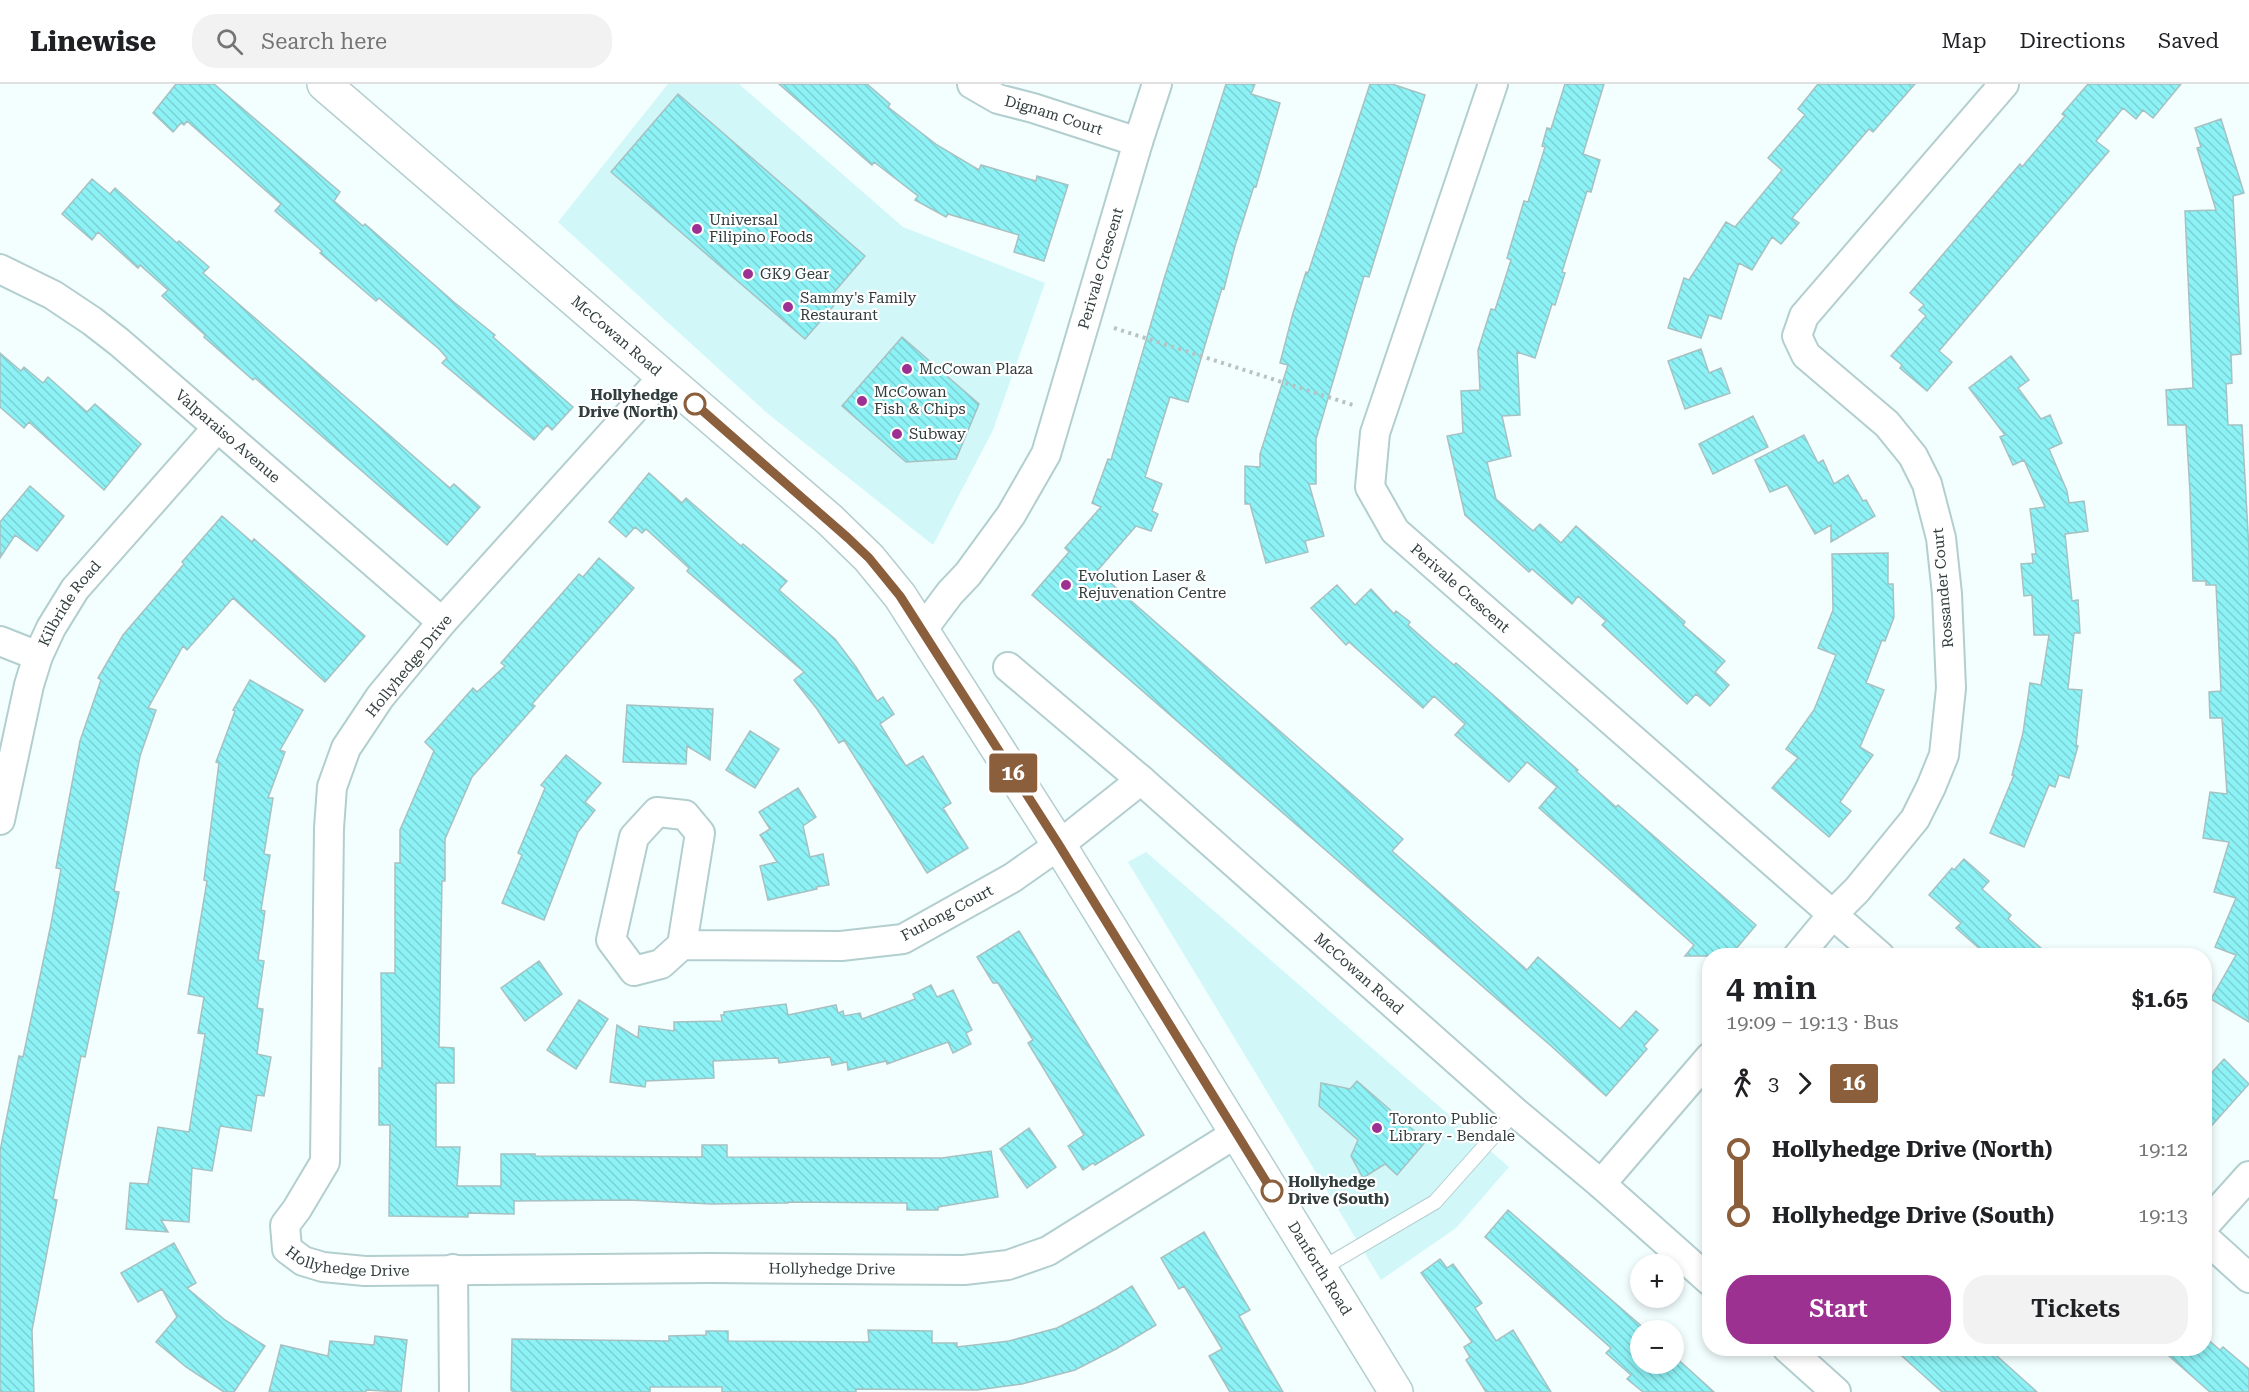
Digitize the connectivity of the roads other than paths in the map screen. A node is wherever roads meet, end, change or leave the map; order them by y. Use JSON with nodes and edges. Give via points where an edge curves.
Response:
{"nodes":[{"id":1,"x":324,"y":84,"type":"edge"},
{"id":2,"x":972,"y":84,"type":"edge"},
{"id":3,"x":1157,"y":84,"type":"edge"},
{"id":4,"x":1493,"y":84,"type":"edge"},
{"id":5,"x":2004,"y":84,"type":"edge"},
{"id":6,"x":1138,"y":142,"type":"junction"},
{"id":7,"x":0,"y":269,"type":"edge"},
{"id":8,"x":663,"y":377,"type":"junction"},
{"id":9,"x":217,"y":428,"type":"junction"},
{"id":10,"x":900,"y":596,"type":"joint"},
{"id":11,"x":442,"y":622,"type":"junction"},
{"id":12,"x":923,"y":629,"type":"junction"},
{"id":13,"x":0,"y":641,"type":"edge"},
{"id":14,"x":38,"y":656,"type":"junction"},
{"id":15,"x":1008,"y":667,"type":"dead end"},
{"id":16,"x":1141,"y":780,"type":"junction"},
{"id":17,"x":0,"y":820,"type":"edge"},
{"id":18,"x":1059,"y":845,"type":"junction"},
{"id":19,"x":1833,"y":914,"type":"junction"},
{"id":20,"x":682,"y":945,"type":"junction"},
{"id":21,"x":1805,"y":948,"type":"edge"},
{"id":22,"x":1871,"y":948,"type":"edge"},
{"id":23,"x":1702,"y":1066,"type":"edge"},
{"id":24,"x":1515,"y":1112,"type":"junction"},
{"id":25,"x":1235,"y":1134,"type":"junction"},
{"id":26,"x":2249,"y":1176,"type":"edge"},
{"id":27,"x":1602,"y":1184,"type":"junction"},
{"id":28,"x":2212,"y":1217,"type":"edge"},
{"id":29,"x":2212,"y":1244,"type":"edge"},
{"id":30,"x":453,"y":1269,"type":"junction"},
{"id":31,"x":1321,"y":1269,"type":"junction"},
{"id":32,"x":1702,"y":1274,"type":"edge"},
{"id":33,"x":2249,"y":1278,"type":"edge"},
{"id":34,"x":1796,"y":1356,"type":"edge"},
{"id":35,"x":454,"y":1392,"type":"edge"},
{"id":36,"x":1396,"y":1392,"type":"edge"},
{"id":37,"x":1836,"y":1392,"type":"edge"}],
"edges":[{"from":1,"to":8,"type":"main road","name":"McCowan Road"},
{"from":2,"to":6,"type":"street","name":"Dignam Court","via":[[999,99]]},
{"from":3,"to":6,"type":"street","name":"Perivale Crescent"},
{"from":4,"to":19,"type":"street","name":"Perivale Crescent","via":[[1375,433],[1370,487],[1395,531]]},
{"from":5,"to":19,"type":"street","name":"Rossander Court","via":[[1804,316],[1797,336],[1806,355],[1887,424],[1913,456],[1927,484],[1941,538],[1947,594],[1951,687],[1944,755],[1915,819],[1857,891]]},
{"from":6,"to":12,"type":"street","name":"Perivale Crescent","via":[[1046,454],[1011,514]]},
{"from":7,"to":9,"type":"street","name":"Valparaiso Avenue","via":[[53,295],[92,321]]},
{"from":8,"to":10,"type":"main road","name":"McCowan Road","via":[[842,532]]},
{"from":8,"to":11,"type":"street","name":"Hollyhedge Drive"},
{"from":9,"to":11,"type":"street","name":"Valparaiso Avenue"},
{"from":9,"to":14,"type":"street","name":"Kilbride Road","via":[[75,589]]},
{"from":10,"to":12,"type":"main road","name":"Danforth Road"},
{"from":11,"to":30,"type":"street","name":"Hollyhedge Drive","via":[[380,697],[346,748],[332,787],[325,1162],[285,1225],[287,1249],[303,1261],[323,1267],[364,1271]]},
{"from":12,"to":18,"type":"main road","name":"Danforth Road"},
{"from":13,"to":14,"type":"street"},
{"from":14,"to":17,"type":"street","name":"Kilbride Road"},
{"from":15,"to":16,"type":"street","name":"McCowan Road"},
{"from":16,"to":18,"type":"street","name":"Furlong Court"},
{"from":16,"to":24,"type":"street","name":"McCowan Road"},
{"from":18,"to":20,"type":"street","name":"Furlong Court","via":[[1012,878],[903,939],[841,946]]},
{"from":18,"to":25,"type":"main road","name":"Danforth Road"},
{"from":19,"to":21,"type":"street","name":"Rossander Court"},
{"from":19,"to":22,"type":"street","name":"Perivale Crescent"},
{"from":20,"to":20,"type":"street","via":[[661,964],[634,971],[611,940],[634,837],[657,812],[685,815],[700,833]]},
{"from":23,"to":27,"type":"street"},
{"from":24,"to":27,"type":"street","name":"McCowan Road"},
{"from":24,"to":31,"type":"lane","via":[[1435,1203]]},
{"from":25,"to":30,"type":"street","name":"Hollyhedge Drive","via":[[1048,1251],[1008,1265],[964,1270]]},
{"from":25,"to":31,"type":"main road","name":"Danforth Road"},
{"from":26,"to":28,"type":"street"},
{"from":27,"to":32,"type":"street","name":"McCowan Road"},
{"from":29,"to":33,"type":"street"},
{"from":30,"to":35,"type":"street"},
{"from":31,"to":36,"type":"main road","name":"Danforth Road"},
{"from":34,"to":37,"type":"street"}]}
